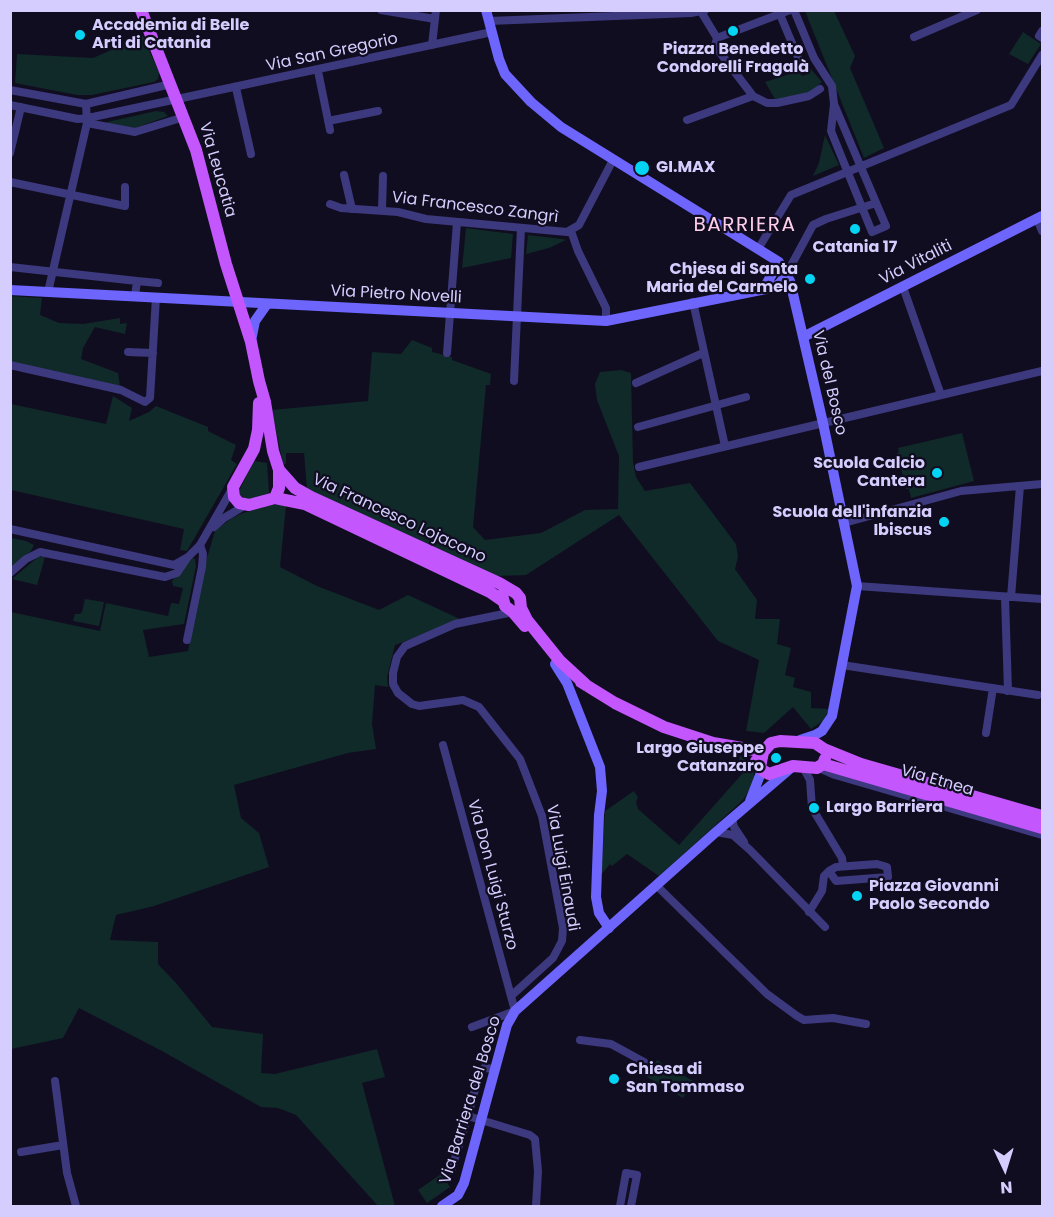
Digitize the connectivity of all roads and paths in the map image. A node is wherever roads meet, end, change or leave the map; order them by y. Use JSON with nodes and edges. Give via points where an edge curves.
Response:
{"nodes":[{"id":1,"x":141,"y":10,"type":"edge"},
{"id":2,"x":381,"y":10,"type":"edge"},
{"id":3,"x":790,"y":10,"type":"edge"},
{"id":4,"x":794,"y":10,"type":"edge"},
{"id":5,"x":977,"y":10,"type":"edge"},
{"id":6,"x":702,"y":11,"type":"edge"},
{"id":7,"x":779,"y":12,"type":"edge"},
{"id":8,"x":435,"y":15,"type":"edge"},
{"id":9,"x":487,"y":16,"type":"edge"},
{"id":10,"x":1042,"y":31,"type":"edge"},
{"id":11,"x":492,"y":32,"type":"junction"},
{"id":12,"x":914,"y":37,"type":"dead end"},
{"id":13,"x":717,"y":38,"type":"junction"},
{"id":14,"x":1042,"y":38,"type":"edge"},
{"id":15,"x":432,"y":45,"type":"junction"},
{"id":16,"x":1042,"y":55,"type":"edge"},
{"id":17,"x":802,"y":67,"type":"dead end"},
{"id":18,"x":318,"y":71,"type":"junction"},
{"id":19,"x":171,"y":84,"type":"junction"},
{"id":20,"x":236,"y":88,"type":"junction"},
{"id":21,"x":820,"y":89,"type":"dead end"},
{"id":22,"x":10,"y":90,"type":"edge"},
{"id":23,"x":753,"y":96,"type":"junction"},
{"id":24,"x":177,"y":99,"type":"junction"},
{"id":25,"x":86,"y":104,"type":"junction"},
{"id":26,"x":834,"y":104,"type":"junction"},
{"id":27,"x":10,"y":105,"type":"edge"},
{"id":28,"x":21,"y":107,"type":"junction"},
{"id":29,"x":378,"y":111,"type":"dead end"},
{"id":30,"x":184,"y":117,"type":"junction"},
{"id":31,"x":88,"y":120,"type":"junction"},
{"id":32,"x":687,"y":120,"type":"dead end"},
{"id":33,"x":328,"y":121,"type":"junction"},
{"id":34,"x":330,"y":130,"type":"dead end"},
{"id":35,"x":10,"y":153,"type":"edge"},
{"id":36,"x":251,"y":154,"type":"dead end"},
{"id":37,"x":613,"y":160,"type":"junction"},
{"id":38,"x":861,"y":166,"type":"junction"},
{"id":39,"x":848,"y":172,"type":"junction"},
{"id":40,"x":344,"y":175,"type":"dead end"},
{"id":41,"x":382,"y":176,"type":"dead end"},
{"id":42,"x":10,"y":182,"type":"edge"},
{"id":43,"x":125,"y":187,"type":"dead end"},
{"id":44,"x":71,"y":195,"type":"junction"},
{"id":45,"x":876,"y":203,"type":"junction"},
{"id":46,"x":330,"y":204,"type":"dead end"},
{"id":47,"x":863,"y":208,"type":"junction"},
{"id":48,"x":352,"y":209,"type":"junction"},
{"id":49,"x":382,"y":210,"type":"junction"},
{"id":50,"x":1040,"y":218,"type":"edge"},
{"id":51,"x":457,"y":222,"type":"junction"},
{"id":52,"x":521,"y":228,"type":"junction"},
{"id":53,"x":571,"y":231,"type":"junction"},
{"id":54,"x":1042,"y":231,"type":"edge"},
{"id":55,"x":758,"y":249,"type":"junction"},
{"id":56,"x":779,"y":262,"type":"junction"},
{"id":57,"x":10,"y":267,"type":"edge"},
{"id":58,"x":53,"y":272,"type":"junction"},
{"id":59,"x":788,"y":279,"type":"junction"},
{"id":60,"x":136,"y":281,"type":"junction"},
{"id":61,"x":159,"y":283,"type":"dead end"},
{"id":62,"x":903,"y":286,"type":"junction"},
{"id":63,"x":764,"y":288,"type":"junction"},
{"id":64,"x":10,"y":290,"type":"edge"},
{"id":65,"x":48,"y":292,"type":"junction"},
{"id":66,"x":135,"y":296,"type":"junction"},
{"id":67,"x":156,"y":297,"type":"junction"},
{"id":68,"x":238,"y":302,"type":"junction"},
{"id":69,"x":693,"y":302,"type":"junction"},
{"id":70,"x":267,"y":304,"type":"junction"},
{"id":71,"x":450,"y":313,"type":"junction"},
{"id":72,"x":517,"y":317,"type":"junction"},
{"id":73,"x":606,"y":321,"type":"junction"},
{"id":74,"x":803,"y":337,"type":"junction"},
{"id":75,"x":251,"y":342,"type":"junction"},
{"id":76,"x":128,"y":352,"type":"dead end"},
{"id":77,"x":153,"y":353,"type":"junction"},
{"id":78,"x":447,"y":353,"type":"dead end"},
{"id":79,"x":704,"y":353,"type":"junction"},
{"id":80,"x":10,"y":365,"type":"edge"},
{"id":81,"x":1042,"y":372,"type":"edge"},
{"id":82,"x":259,"y":381,"type":"junction"},
{"id":83,"x":514,"y":381,"type":"dead end"},
{"id":84,"x":636,"y":383,"type":"dead end"},
{"id":85,"x":941,"y":395,"type":"junction"},
{"id":86,"x":746,"y":397,"type":"dead end"},
{"id":87,"x":716,"y":405,"type":"junction"},
{"id":88,"x":823,"y":423,"type":"junction"},
{"id":89,"x":638,"y":427,"type":"dead end"},
{"id":90,"x":725,"y":446,"type":"junction"},
{"id":91,"x":254,"y":448,"type":"junction"},
{"id":92,"x":273,"y":451,"type":"junction"},
{"id":93,"x":639,"y":466,"type":"dead end"},
{"id":94,"x":279,"y":470,"type":"junction"},
{"id":95,"x":1042,"y":484,"type":"edge"},
{"id":96,"x":1020,"y":486,"type":"junction"},
{"id":97,"x":233,"y":487,"type":"junction"},
{"id":98,"x":275,"y":498,"type":"junction"},
{"id":99,"x":244,"y":506,"type":"junction"},
{"id":100,"x":844,"y":523,"type":"junction"},
{"id":101,"x":10,"y":529,"type":"edge"},
{"id":102,"x":208,"y":532,"type":"junction"},
{"id":103,"x":200,"y":545,"type":"junction"},
{"id":104,"x":188,"y":557,"type":"junction"},
{"id":105,"x":169,"y":565,"type":"junction"},
{"id":106,"x":10,"y":573,"type":"edge"},
{"id":107,"x":161,"y":576,"type":"junction"},
{"id":108,"x":857,"y":586,"type":"junction"},
{"id":109,"x":510,"y":590,"type":"junction"},
{"id":110,"x":1008,"y":597,"type":"junction"},
{"id":111,"x":1042,"y":599,"type":"edge"},
{"id":112,"x":503,"y":601,"type":"junction"},
{"id":113,"x":517,"y":610,"type":"junction"},
{"id":114,"x":187,"y":640,"type":"dead end"},
{"id":115,"x":555,"y":664,"type":"junction"},
{"id":116,"x":842,"y":665,"type":"junction"},
{"id":117,"x":586,"y":685,"type":"junction"},
{"id":118,"x":993,"y":688,"type":"junction"},
{"id":119,"x":1008,"y":691,"type":"junction"},
{"id":120,"x":1038,"y":695,"type":"dead end"},
{"id":121,"x":986,"y":733,"type":"dead end"},
{"id":122,"x":797,"y":741,"type":"junction"},
{"id":123,"x":443,"y":745,"type":"dead end"},
{"id":124,"x":739,"y":748,"type":"junction"},
{"id":125,"x":765,"y":749,"type":"junction"},
{"id":126,"x":828,"y":751,"type":"junction"},
{"id":127,"x":798,"y":766,"type":"junction"},
{"id":128,"x":819,"y":767,"type":"junction"},
{"id":129,"x":761,"y":768,"type":"junction"},
{"id":130,"x":749,"y":803,"type":"junction"},
{"id":131,"x":732,"y":818,"type":"junction"},
{"id":132,"x":994,"y":818,"type":"junction"},
{"id":133,"x":1042,"y":819,"type":"edge"},
{"id":134,"x":823,"y":824,"type":"junction"},
{"id":135,"x":716,"y":832,"type":"junction"},
{"id":136,"x":1042,"y":835,"type":"edge"},
{"id":137,"x":750,"y":850,"type":"junction"},
{"id":138,"x":843,"y":866,"type":"junction"},
{"id":139,"x":829,"y":871,"type":"junction"},
{"id":140,"x":656,"y":885,"type":"junction"},
{"id":141,"x":597,"y":897,"type":"junction"},
{"id":142,"x":809,"y":912,"type":"junction"},
{"id":143,"x":825,"y":927,"type":"dead end"},
{"id":144,"x":609,"y":928,"type":"junction"},
{"id":145,"x":596,"y":939,"type":"junction"},
{"id":146,"x":511,"y":996,"type":"junction"},
{"id":147,"x":515,"y":1011,"type":"junction"},
{"id":148,"x":866,"y":1024,"type":"dead end"},
{"id":149,"x":472,"y":1027,"type":"dead end"},
{"id":150,"x":580,"y":1040,"type":"dead end"},
{"id":151,"x":644,"y":1062,"type":"dead end"},
{"id":152,"x":496,"y":1069,"type":"junction"},
{"id":153,"x":55,"y":1081,"type":"dead end"},
{"id":154,"x":468,"y":1116,"type":"junction"},
{"id":155,"x":481,"y":1121,"type":"junction"},
{"id":156,"x":63,"y":1145,"type":"junction"},
{"id":157,"x":21,"y":1152,"type":"dead end"},
{"id":158,"x":452,"y":1171,"type":"dead end"},
{"id":159,"x":76,"y":1206,"type":"edge"},
{"id":160,"x":442,"y":1206,"type":"edge"},
{"id":161,"x":536,"y":1206,"type":"edge"},
{"id":162,"x":620,"y":1206,"type":"edge"},
{"id":163,"x":631,"y":1206,"type":"edge"}],
"edges":[{"from":1,"to":19,"type":"main road","name":"Via Leucatia"},
{"from":2,"to":8,"type":"street"},
{"from":3,"to":7,"type":"street"},
{"from":4,"to":26,"type":"street","via":[[814,58],[830,81]]},
{"from":5,"to":12,"type":"street"},
{"from":6,"to":9,"type":"street"},
{"from":6,"to":13,"type":"street"},
{"from":7,"to":13,"type":"street"},
{"from":7,"to":17,"type":"street"},
{"from":8,"to":15,"type":"street"},
{"from":9,"to":11,"type":"main road","name":"Via del Bosco"},
{"from":10,"to":14,"type":"street"},
{"from":11,"to":15,"type":"street","name":"Via San Gregorio"},
{"from":11,"to":37,"type":"main road","name":"Via del Bosco","via":[[501,63],[516,87],[561,127]]},
{"from":13,"to":23,"type":"street","via":[[715,46]]},
{"from":15,"to":18,"type":"street","name":"Via San Gregorio"},
{"from":16,"to":38,"type":"street","via":[[1011,105]]},
{"from":18,"to":20,"type":"street","name":"Via San Gregorio"},
{"from":18,"to":33,"type":"street"},
{"from":19,"to":24,"type":"main road","name":"Via Leucatia"},
{"from":19,"to":25,"type":"street"},
{"from":20,"to":24,"type":"street","name":"Via San Gregorio"},
{"from":20,"to":36,"type":"street"},
{"from":21,"to":23,"type":"street","via":[[810,96],[777,104]]},
{"from":22,"to":25,"type":"street"},
{"from":23,"to":32,"type":"street"},
{"from":24,"to":30,"type":"main road","name":"Via Leucatia"},
{"from":24,"to":31,"type":"street","name":"Via San Gregorio"},
{"from":25,"to":31,"type":"street"},
{"from":26,"to":38,"type":"street"},
{"from":26,"to":39,"type":"street","via":[[831,131]]},
{"from":27,"to":28,"type":"street"},
{"from":28,"to":31,"type":"street"},
{"from":28,"to":35,"type":"street"},
{"from":29,"to":33,"type":"street"},
{"from":30,"to":31,"type":"street","via":[[135,132]]},
{"from":30,"to":68,"type":"main road","name":"Via Leucatia"},
{"from":31,"to":44,"type":"street"},
{"from":33,"to":34,"type":"street"},
{"from":37,"to":53,"type":"street","name":"Via Francesco Zangrì","via":[[579,225]]},
{"from":37,"to":55,"type":"main road","name":"Via del Bosco"},
{"from":38,"to":39,"type":"street"},
{"from":38,"to":45,"type":"street"},
{"from":39,"to":47,"type":"street"},
{"from":39,"to":55,"type":"street","via":[[791,195]]},
{"from":40,"to":48,"type":"street"},
{"from":41,"to":49,"type":"street","name":"Via Francesco Zangrì"},
{"from":42,"to":44,"type":"street"},
{"from":43,"to":44,"type":"street","via":[[125,206]]},
{"from":44,"to":58,"type":"street"},
{"from":45,"to":47,"type":"street"},
{"from":45,"to":47,"type":"street","via":[[886,226],[872,232]]},
{"from":46,"to":48,"type":"street","name":"Via Francesco Zangrì"},
{"from":47,"to":59,"type":"street","via":[[813,225]]},
{"from":48,"to":49,"type":"street","name":"Via Francesco Zangrì"},
{"from":49,"to":51,"type":"street","name":"Via Francesco Zangrì"},
{"from":50,"to":54,"type":"street"},
{"from":50,"to":62,"type":"main road","name":"Via Vitaliti"},
{"from":51,"to":52,"type":"street","name":"Via Francesco Zangrì"},
{"from":51,"to":71,"type":"street"},
{"from":52,"to":53,"type":"street","name":"Via Francesco Zangrì"},
{"from":52,"to":72,"type":"street"},
{"from":53,"to":73,"type":"street","via":[[606,308]]},
{"from":55,"to":56,"type":"main road","name":"Via del Bosco"},
{"from":56,"to":59,"type":"main road","name":"Via del Bosco"},
{"from":56,"to":63,"type":"main road"},
{"from":57,"to":58,"type":"street"},
{"from":58,"to":60,"type":"street"},
{"from":58,"to":65,"type":"street"},
{"from":59,"to":63,"type":"main road","name":"Via Pietro Novelli"},
{"from":59,"to":74,"type":"main road","name":"Via del Bosco"},
{"from":60,"to":61,"type":"street"},
{"from":60,"to":66,"type":"street"},
{"from":62,"to":74,"type":"main road","name":"Via Vitaliti"},
{"from":62,"to":85,"type":"street"},
{"from":63,"to":69,"type":"main road","name":"Via Pietro Novelli"},
{"from":64,"to":65,"type":"main road","name":"Via Pietro Novelli"},
{"from":65,"to":66,"type":"main road","name":"Via Pietro Novelli"},
{"from":66,"to":67,"type":"main road","name":"Via Pietro Novelli"},
{"from":67,"to":68,"type":"main road","name":"Via Pietro Novelli"},
{"from":67,"to":77,"type":"street"},
{"from":68,"to":70,"type":"main road","name":"Via Pietro Novelli"},
{"from":68,"to":75,"type":"main road","name":"Via Leucatia"},
{"from":69,"to":73,"type":"main road","name":"Via Pietro Novelli"},
{"from":69,"to":79,"type":"street"},
{"from":70,"to":71,"type":"main road","name":"Via Pietro Novelli"},
{"from":70,"to":75,"type":"main road","name":"Via Leucatia","via":[[255,321]]},
{"from":71,"to":72,"type":"main road","name":"Via Pietro Novelli"},
{"from":71,"to":78,"type":"street"},
{"from":72,"to":73,"type":"main road","name":"Via Pietro Novelli"},
{"from":72,"to":83,"type":"street"},
{"from":74,"to":88,"type":"main road","name":"Via del Bosco"},
{"from":75,"to":82,"type":"main road","name":"Via Leucatia"},
{"from":76,"to":77,"type":"street"},
{"from":77,"to":80,"type":"street","via":[[150,398],[146,402],[121,390]]},
{"from":79,"to":84,"type":"street"},
{"from":79,"to":87,"type":"street"},
{"from":81,"to":85,"type":"street"},
{"from":82,"to":91,"type":"main road","name":"Via Leucatia","via":[[260,419]]},
{"from":82,"to":92,"type":"main road","name":"Via Leucatia"},
{"from":85,"to":88,"type":"street"},
{"from":86,"to":87,"type":"street"},
{"from":87,"to":89,"type":"street"},
{"from":87,"to":90,"type":"street"},
{"from":88,"to":90,"type":"street"},
{"from":88,"to":100,"type":"main road","name":"Via del Bosco"},
{"from":90,"to":93,"type":"street"},
{"from":91,"to":92,"type":"main road","via":[[264,444]]},
{"from":91,"to":97,"type":"main road","name":"Via Leucatia"},
{"from":92,"to":94,"type":"main road","name":"Via Leucatia"},
{"from":94,"to":98,"type":"main road"},
{"from":94,"to":109,"type":"main road","name":"Via Francesco Lojacono","via":[[295,488],[311,497]]},
{"from":95,"to":96,"type":"street"},
{"from":96,"to":100,"type":"street","via":[[961,491]]},
{"from":96,"to":110,"type":"street"},
{"from":97,"to":99,"type":"main road","via":[[236,500]]},
{"from":97,"to":102,"type":"street"},
{"from":98,"to":99,"type":"main road"},
{"from":98,"to":112,"type":"main road","name":"Via Francesco Lojacono","via":[[305,504]]},
{"from":99,"to":102,"type":"street"},
{"from":100,"to":108,"type":"main road","name":"Via del Bosco"},
{"from":101,"to":105,"type":"street"},
{"from":102,"to":103,"type":"street"},
{"from":103,"to":104,"type":"street"},
{"from":103,"to":114,"type":"street","via":[[202,567]]},
{"from":104,"to":105,"type":"street"},
{"from":104,"to":107,"type":"street","via":[[177,573]]},
{"from":105,"to":107,"type":"street"},
{"from":106,"to":107,"type":"street","via":[[35,554],[45,552]]},
{"from":108,"to":110,"type":"street"},
{"from":108,"to":116,"type":"main road","name":"Via del Bosco"},
{"from":109,"to":112,"type":"main road","via":[[503,593]]},
{"from":109,"to":113,"type":"main road","via":[[520,598]]},
{"from":110,"to":111,"type":"street"},
{"from":110,"to":119,"type":"street"},
{"from":112,"to":113,"type":"main road","via":[[505,606]]},
{"from":113,"to":115,"type":"main road"},
{"from":113,"to":117,"type":"main road"},
{"from":113,"to":146,"type":"street","name":"Via Luigi Einaudi","via":[[455,624],[405,646],[399,652],[393,674],[398,693],[412,704],[463,700],[480,707],[520,759],[542,816],[563,928],[562,941],[553,958]]},
{"from":115,"to":117,"type":"main road"},
{"from":115,"to":141,"type":"main road","via":[[567,683],[600,767]]},
{"from":116,"to":118,"type":"street"},
{"from":116,"to":122,"type":"main road","name":"Via del Bosco","via":[[830,722],[815,735]]},
{"from":117,"to":124,"type":"main road","via":[[652,722]]},
{"from":118,"to":119,"type":"street"},
{"from":118,"to":121,"type":"street"},
{"from":119,"to":120,"type":"street"},
{"from":122,"to":125,"type":"main road","via":[[776,742]]},
{"from":122,"to":126,"type":"main road","via":[[815,743]]},
{"from":123,"to":146,"type":"street","name":"Via Don Luigi Sturzo"},
{"from":124,"to":125,"type":"main road"},
{"from":124,"to":129,"type":"main road"},
{"from":125,"to":129,"type":"main road"},
{"from":126,"to":128,"type":"main road"},
{"from":126,"to":133,"type":"main road"},
{"from":127,"to":128,"type":"main road","name":"Via Etnea"},
{"from":127,"to":129,"type":"main road","name":"Via Etnea","via":[[769,774]]},
{"from":127,"to":130,"type":"main road","name":"Via Barriera del Bosco"},
{"from":127,"to":134,"type":"street","via":[[810,780],[812,808]]},
{"from":128,"to":132,"type":"main road","name":"Via Etnea"},
{"from":128,"to":134,"type":"street","via":[[815,806]]},
{"from":129,"to":130,"type":"main road"},
{"from":130,"to":131,"type":"main road","name":"Via Barriera del Bosco"},
{"from":131,"to":135,"type":"main road","name":"Via Barriera del Bosco"},
{"from":131,"to":137,"type":"street"},
{"from":132,"to":133,"type":"main road","name":"Via Etnea"},
{"from":132,"to":136,"type":"street"},
{"from":134,"to":138,"type":"street"},
{"from":135,"to":137,"type":"street","via":[[733,835]]},
{"from":135,"to":140,"type":"main road","name":"Via Barriera del Bosco"},
{"from":137,"to":142,"type":"street"},
{"from":138,"to":139,"type":"street"},
{"from":138,"to":139,"type":"street","via":[[877,864],[887,867],[888,877],[836,881]]},
{"from":139,"to":142,"type":"street"},
{"from":140,"to":144,"type":"main road","name":"Via Barriera del Bosco"},
{"from":140,"to":148,"type":"street","via":[[767,994],[797,1016],[804,1020],[833,1018]]},
{"from":141,"to":144,"type":"main road","via":[[599,913]]},
{"from":141,"to":145,"type":"main road"},
{"from":142,"to":143,"type":"street"},
{"from":144,"to":145,"type":"main road","name":"Via Barriera del Bosco"},
{"from":145,"to":147,"type":"main road","name":"Via Barriera del Bosco"},
{"from":146,"to":147,"type":"street","name":"Via Don Luigi Sturzo"},
{"from":147,"to":149,"type":"street"},
{"from":147,"to":152,"type":"main road","name":"Via Barriera del Bosco","via":[[507,1025]]},
{"from":150,"to":151,"type":"street","via":[[611,1044]]},
{"from":152,"to":154,"type":"street","via":[[480,1071]]},
{"from":152,"to":155,"type":"main road","name":"Via Barriera del Bosco"},
{"from":153,"to":156,"type":"street"},
{"from":154,"to":155,"type":"street"},
{"from":154,"to":158,"type":"street"},
{"from":155,"to":160,"type":"main road","name":"Via Barriera del Bosco","via":[[462,1189]]},
{"from":155,"to":161,"type":"street","via":[[535,1139]]},
{"from":156,"to":157,"type":"street"},
{"from":156,"to":159,"type":"street"},
{"from":162,"to":163,"type":"street","via":[[626,1173],[637,1175]]}]}
